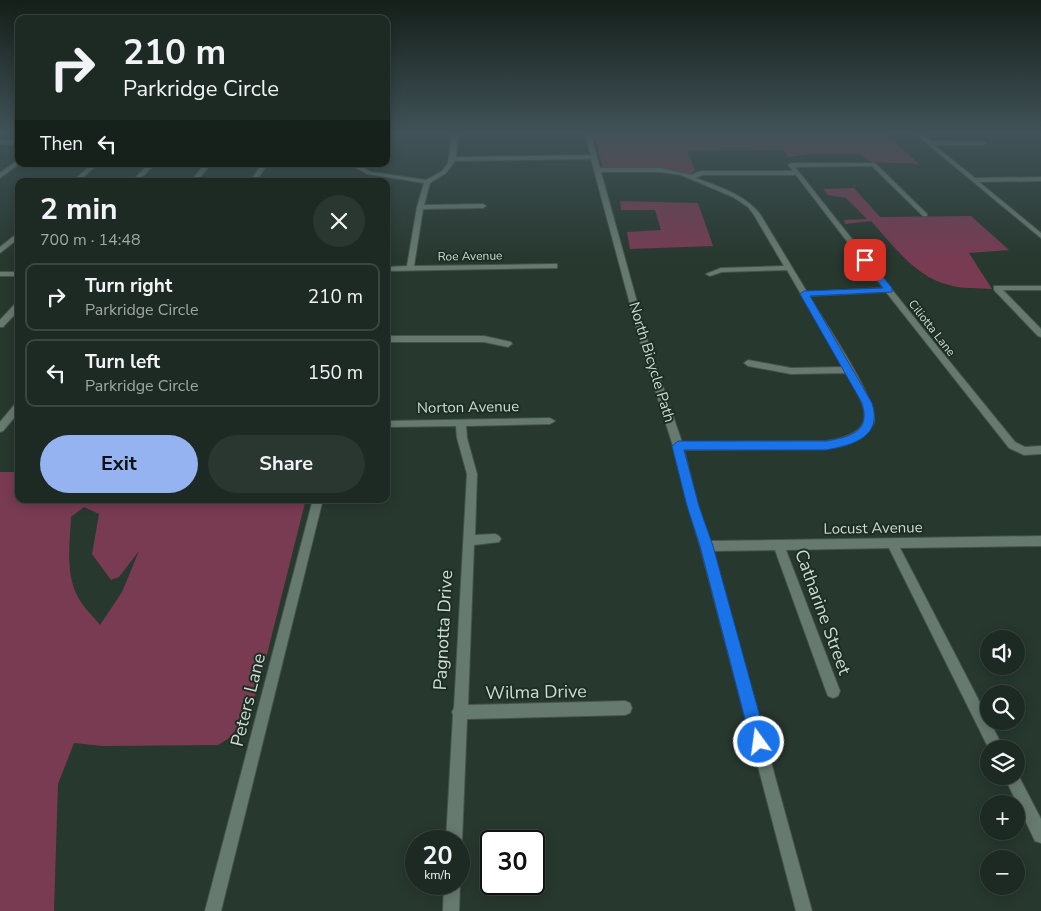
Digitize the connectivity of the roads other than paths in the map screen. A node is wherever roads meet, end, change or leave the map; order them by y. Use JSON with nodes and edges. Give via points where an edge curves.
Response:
{"nodes":[{"id":1,"x":379,"y":175,"type":"edge"},
{"id":2,"x":439,"y":175,"type":"edge"},
{"id":3,"x":600,"y":175,"type":"edge"},
{"id":4,"x":678,"y":175,"type":"edge"},
{"id":5,"x":698,"y":175,"type":"edge"},
{"id":6,"x":798,"y":175,"type":"edge"},
{"id":7,"x":884,"y":175,"type":"edge"},
{"id":8,"x":967,"y":175,"type":"edge"},
{"id":9,"x":692,"y":178,"type":"junction"},
{"id":10,"x":1041,"y":179,"type":"edge"},
{"id":11,"x":974,"y":180,"type":"junction"},
{"id":12,"x":427,"y":182,"type":"junction"},
{"id":13,"x":420,"y":206,"type":"junction"},
{"id":14,"x":483,"y":206,"type":"dead end"},
{"id":15,"x":925,"y":216,"type":"dead end"},
{"id":16,"x":1041,"y":236,"type":"edge"},
{"id":17,"x":15,"y":238,"type":"edge"},
{"id":18,"x":0,"y":251,"type":"edge"},
{"id":19,"x":554,"y":266,"type":"dead end"},
{"id":20,"x":410,"y":268,"type":"junction"},
{"id":21,"x":789,"y":268,"type":"junction"},
{"id":22,"x":390,"y":269,"type":"edge"},
{"id":23,"x":0,"y":274,"type":"edge"},
{"id":24,"x":15,"y":274,"type":"edge"},
{"id":25,"x":710,"y":274,"type":"dead end"},
{"id":26,"x":1041,"y":288,"type":"edge"},
{"id":27,"x":889,"y":290,"type":"junction"},
{"id":28,"x":804,"y":294,"type":"junction"},
{"id":29,"x":15,"y":309,"type":"edge"},
{"id":30,"x":0,"y":325,"type":"edge"},
{"id":31,"x":1041,"y":334,"type":"edge"},
{"id":32,"x":390,"y":339,"type":"edge"},
{"id":33,"x":508,"y":344,"type":"dead end"},
{"id":34,"x":748,"y":363,"type":"dead end"},
{"id":35,"x":848,"y":370,"type":"junction"},
{"id":36,"x":9,"y":417,"type":"edge"},
{"id":37,"x":550,"y":421,"type":"dead end"},
{"id":38,"x":461,"y":422,"type":"junction"},
{"id":39,"x":390,"y":424,"type":"edge"},
{"id":40,"x":0,"y":429,"type":"edge"},
{"id":41,"x":678,"y":446,"type":"junction"},
{"id":42,"x":1041,"y":450,"type":"edge"},
{"id":43,"x":317,"y":503,"type":"edge"},
{"id":44,"x":468,"y":540,"type":"junction"},
{"id":45,"x":495,"y":540,"type":"dead end"},
{"id":46,"x":1041,"y":541,"type":"edge"},
{"id":47,"x":892,"y":543,"type":"junction"},
{"id":48,"x":779,"y":545,"type":"junction"},
{"id":49,"x":706,"y":546,"type":"junction"},
{"id":50,"x":833,"y":691,"type":"dead end"},
{"id":51,"x":620,"y":708,"type":"dead end"},
{"id":52,"x":459,"y":712,"type":"junction"},
{"id":53,"x":992,"y":740,"type":"edge"},
{"id":54,"x":1016,"y":785,"type":"edge"},
{"id":55,"x":454,"y":830,"type":"edge"},
{"id":56,"x":1041,"y":835,"type":"edge"},
{"id":57,"x":452,"y":895,"type":"edge"},
{"id":58,"x":213,"y":911,"type":"edge"},
{"id":59,"x":451,"y":911,"type":"edge"},
{"id":60,"x":804,"y":911,"type":"edge"}],
"edges":[{"from":1,"to":12,"type":"street"},
{"from":2,"to":12,"type":"street"},
{"from":3,"to":41,"type":"street","name":"North Bicycle Path","via":[[646,349]]},
{"from":4,"to":9,"type":"street"},
{"from":5,"to":9,"type":"street"},
{"from":6,"to":27,"type":"street","name":"Ciliotta Lane"},
{"from":7,"to":15,"type":"street","name":"Ciliotta Lane"},
{"from":8,"to":11,"type":"street"},
{"from":9,"to":21,"type":"street","via":[[750,206]]},
{"from":10,"to":11,"type":"street"},
{"from":11,"to":16,"type":"street"},
{"from":12,"to":13,"type":"street"},
{"from":13,"to":14,"type":"street"},
{"from":13,"to":20,"type":"street"},
{"from":17,"to":18,"type":"street"},
{"from":19,"to":20,"type":"street","name":"Roe Avenue"},
{"from":20,"to":22,"type":"street","name":"Roe Avenue"},
{"from":21,"to":25,"type":"street","via":[[721,270]]},
{"from":21,"to":28,"type":"street"},
{"from":23,"to":24,"type":"street"},
{"from":26,"to":31,"type":"street","via":[[997,288]]},
{"from":27,"to":28,"type":"street"},
{"from":27,"to":42,"type":"street","name":"Ciliotta Lane","via":[[1012,445],[1024,451]]},
{"from":28,"to":35,"type":"street"},
{"from":29,"to":30,"type":"street"},
{"from":32,"to":33,"type":"street","via":[[484,339]]},
{"from":34,"to":35,"type":"street","via":[[791,371]]},
{"from":35,"to":41,"type":"street","via":[[870,413],[864,430],[851,439],[826,445]]},
{"from":36,"to":40,"type":"street"},
{"from":37,"to":38,"type":"street","name":"Norton Avenue"},
{"from":38,"to":39,"type":"street","name":"Norton Avenue"},
{"from":38,"to":44,"type":"street","name":"Pagnotta Drive","via":[[472,474]]},
{"from":41,"to":49,"type":"street","name":"North Bicycle Path"},
{"from":43,"to":58,"type":"street","name":"Peters Lane"},
{"from":44,"to":45,"type":"street"},
{"from":44,"to":52,"type":"street","name":"Pagnotta Drive"},
{"from":46,"to":47,"type":"street","name":"Locust Avenue"},
{"from":47,"to":48,"type":"street","name":"Locust Avenue"},
{"from":47,"to":53,"type":"street"},
{"from":48,"to":49,"type":"street","name":"Locust Avenue"},
{"from":48,"to":50,"type":"street","name":"Catharine Street"},
{"from":49,"to":60,"type":"street","name":"North Bicycle Path"},
{"from":51,"to":52,"type":"street","name":"Wilma Drive"},
{"from":52,"to":55,"type":"street","name":"Pagnotta Drive"},
{"from":54,"to":56,"type":"street"},
{"from":57,"to":59,"type":"street"}]}
